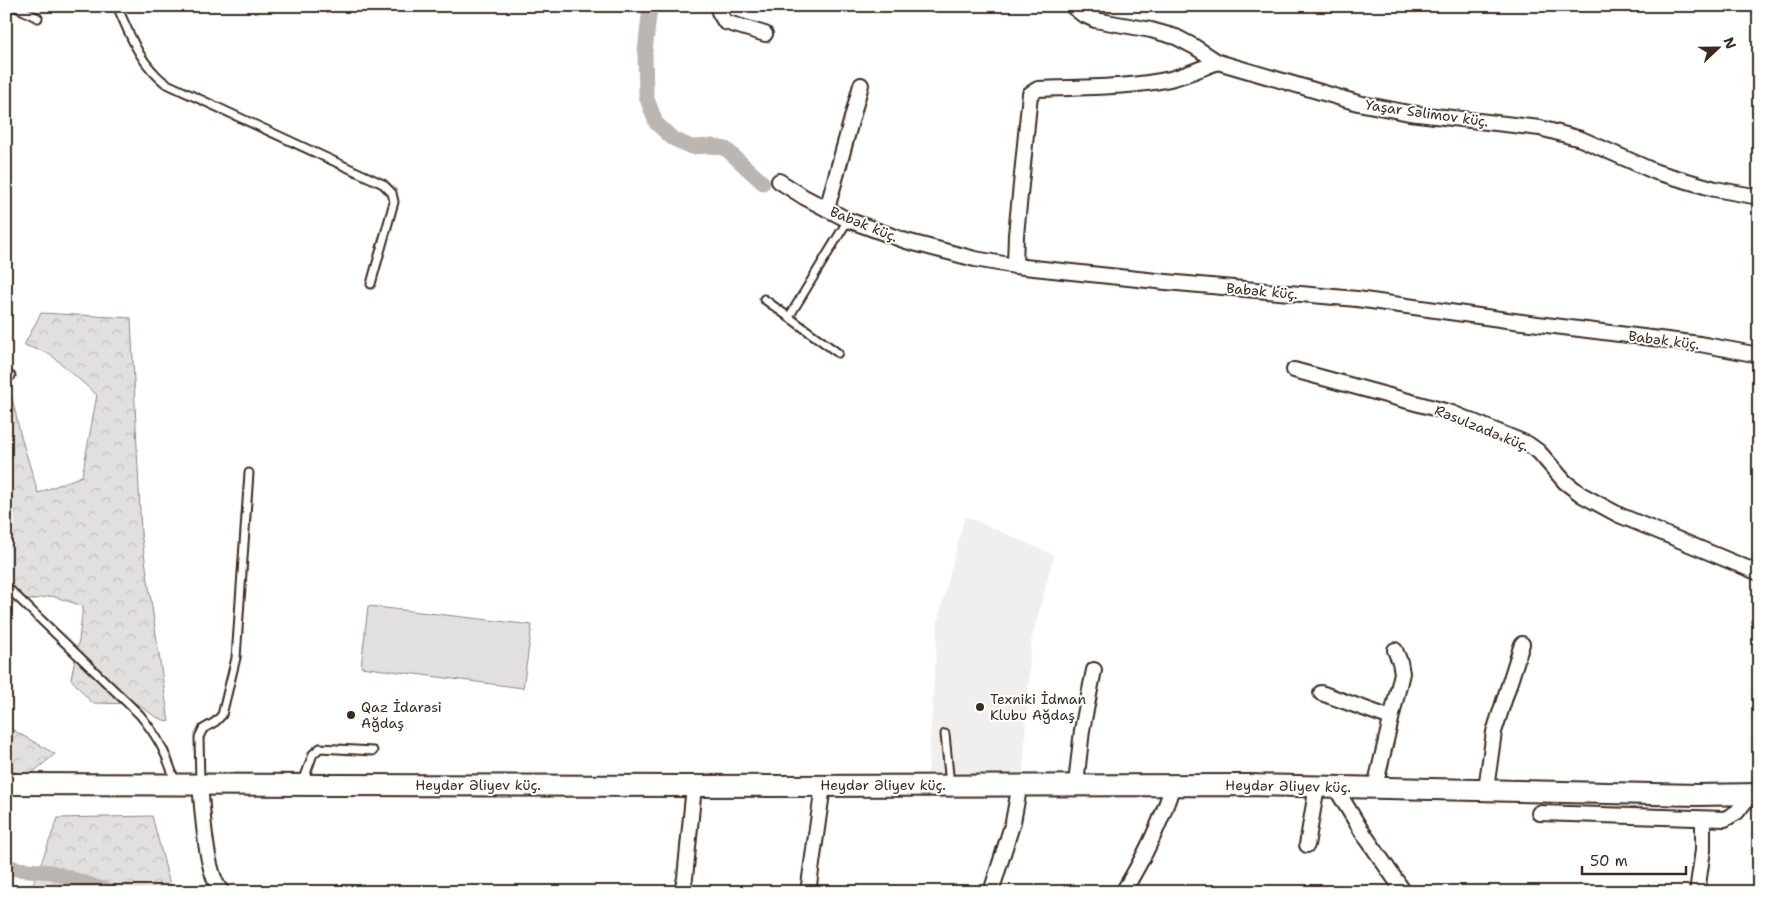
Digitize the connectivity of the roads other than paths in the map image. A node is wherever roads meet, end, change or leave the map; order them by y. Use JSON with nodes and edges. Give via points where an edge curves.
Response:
{"nodes":[{"id":1,"x":14,"y":6,"type":"edge"},
{"id":2,"x":117,"y":6,"type":"edge"},
{"id":3,"x":720,"y":6,"type":"edge"},
{"id":4,"x":1072,"y":6,"type":"edge"},
{"id":5,"x":38,"y":18,"type":"dead end"},
{"id":6,"x":765,"y":34,"type":"dead end"},
{"id":7,"x":1218,"y":62,"type":"junction"},
{"id":8,"x":861,"y":85,"type":"dead end"},
{"id":9,"x":779,"y":181,"type":"dead end"},
{"id":10,"x":1759,"y":197,"type":"edge"},
{"id":11,"x":827,"y":210,"type":"junction"},
{"id":12,"x":848,"y":220,"type":"junction"},
{"id":13,"x":1016,"y":266,"type":"junction"},
{"id":14,"x":370,"y":284,"type":"dead end"},
{"id":15,"x":764,"y":299,"type":"dead end"},
{"id":16,"x":789,"y":317,"type":"junction"},
{"id":17,"x":838,"y":353,"type":"dead end"},
{"id":18,"x":1759,"y":356,"type":"edge"},
{"id":19,"x":1294,"y":370,"type":"dead end"},
{"id":20,"x":249,"y":474,"type":"dead end"},
{"id":21,"x":1759,"y":573,"type":"edge"},
{"id":22,"x":10,"y":590,"type":"dead end"},
{"id":23,"x":1522,"y":644,"type":"dead end"},
{"id":24,"x":1395,"y":650,"type":"dead end"},
{"id":25,"x":1094,"y":670,"type":"dead end"},
{"id":26,"x":1321,"y":693,"type":"dead end"},
{"id":27,"x":1391,"y":718,"type":"junction"},
{"id":28,"x":945,"y":734,"type":"dead end"},
{"id":29,"x":373,"y":751,"type":"dead end"},
{"id":30,"x":6,"y":784,"type":"edge"},
{"id":31,"x":176,"y":784,"type":"junction"},
{"id":32,"x":1020,"y":784,"type":"junction"},
{"id":33,"x":1076,"y":784,"type":"junction"},
{"id":34,"x":1173,"y":784,"type":"junction"},
{"id":35,"x":200,"y":785,"type":"junction"},
{"id":36,"x":302,"y":785,"type":"junction"},
{"id":37,"x":950,"y":785,"type":"junction"},
{"id":38,"x":694,"y":786,"type":"junction"},
{"id":39,"x":823,"y":786,"type":"junction"},
{"id":40,"x":1326,"y":786,"type":"junction"},
{"id":41,"x":1375,"y":787,"type":"junction"},
{"id":42,"x":1486,"y":789,"type":"junction"},
{"id":43,"x":1755,"y":794,"type":"edge"},
{"id":44,"x":1539,"y":813,"type":"dead end"},
{"id":45,"x":1703,"y":819,"type":"junction"},
{"id":46,"x":1307,"y":845,"type":"dead end"},
{"id":47,"x":222,"y":892,"type":"edge"},
{"id":48,"x":682,"y":892,"type":"edge"},
{"id":49,"x":808,"y":892,"type":"edge"},
{"id":50,"x":991,"y":892,"type":"edge"},
{"id":51,"x":1122,"y":892,"type":"edge"},
{"id":52,"x":1404,"y":892,"type":"edge"},
{"id":53,"x":1697,"y":892,"type":"edge"}],
"edges":[{"from":1,"to":5,"type":"lane"},
{"from":2,"to":14,"type":"lane","via":[[142,60],[165,84],[383,184],[392,192],[394,202]]},
{"from":3,"to":6,"type":"street","via":[[724,22]]},
{"from":4,"to":7,"type":"street","name":"Yaşar Səlimov küç.","via":[[1095,20],[1176,37]]},
{"from":7,"to":10,"type":"street","name":"Yaşar Səlimov küç.","via":[[1358,103],[1409,113],[1548,130],[1581,139],[1656,172]]},
{"from":7,"to":13,"type":"street","via":[[1169,79],[1038,89],[1030,94],[1016,235]]},
{"from":8,"to":11,"type":"street"},
{"from":9,"to":11,"type":"street","name":"Babək küç."},
{"from":11,"to":12,"type":"street","name":"Babək küç."},
{"from":12,"to":13,"type":"street","name":"Babək küç.","via":[[914,243]]},
{"from":12,"to":16,"type":"lane"},
{"from":13,"to":18,"type":"street","name":"Babək küç.","via":[[1357,299],[1700,344]]},
{"from":15,"to":16,"type":"lane"},
{"from":16,"to":17,"type":"lane"},
{"from":19,"to":21,"type":"street","name":"Rəsulzadə küç.","via":[[1452,413],[1528,444],[1582,495],[1619,515]]},
{"from":20,"to":35,"type":"lane","via":[[236,658],[222,715],[203,729],[199,737]]},
{"from":22,"to":31,"type":"lane","via":[[154,731]]},
{"from":23,"to":42,"type":"street","via":[[1494,732]]},
{"from":24,"to":27,"type":"street","via":[[1402,673]]},
{"from":25,"to":33,"type":"street"},
{"from":26,"to":27,"type":"street"},
{"from":27,"to":41,"type":"street"},
{"from":28,"to":37,"type":"lane"},
{"from":29,"to":36,"type":"lane","via":[[320,748],[314,754]]},
{"from":30,"to":31,"type":"main road","name":"Heydər Əliyev küç."},
{"from":31,"to":35,"type":"main road","name":"Heydər Əliyev küç."},
{"from":32,"to":33,"type":"main road","name":"Heydər Əliyev küç."},
{"from":32,"to":37,"type":"main road","name":"Heydər Əliyev küç."},
{"from":32,"to":50,"type":"street","via":[[1013,822]]},
{"from":33,"to":34,"type":"main road","name":"Heydər Əliyev küç."},
{"from":34,"to":40,"type":"main road","name":"Heydər Əliyev küç."},
{"from":34,"to":51,"type":"street","via":[[1163,817]]},
{"from":35,"to":36,"type":"main road","name":"Heydər Əliyev küç."},
{"from":35,"to":47,"type":"street","via":[[209,864],[215,885]]},
{"from":36,"to":38,"type":"main road","name":"Heydər Əliyev küç."},
{"from":37,"to":39,"type":"main road","name":"Heydər Əliyev küç."},
{"from":38,"to":39,"type":"main road","name":"Heydər Əliyev küç."},
{"from":38,"to":48,"type":"street"},
{"from":39,"to":49,"type":"street"},
{"from":40,"to":41,"type":"main road","name":"Heydər Əliyev küç."},
{"from":40,"to":46,"type":"street"},
{"from":40,"to":52,"type":"street"},
{"from":41,"to":42,"type":"main road","name":"Heydər Əliyev küç."},
{"from":42,"to":43,"type":"main road","name":"Heydər Əliyev küç."},
{"from":43,"to":45,"type":"street","via":[[1725,819]]},
{"from":44,"to":45,"type":"street"},
{"from":45,"to":53,"type":"street","via":[[1703,850]]}]}
